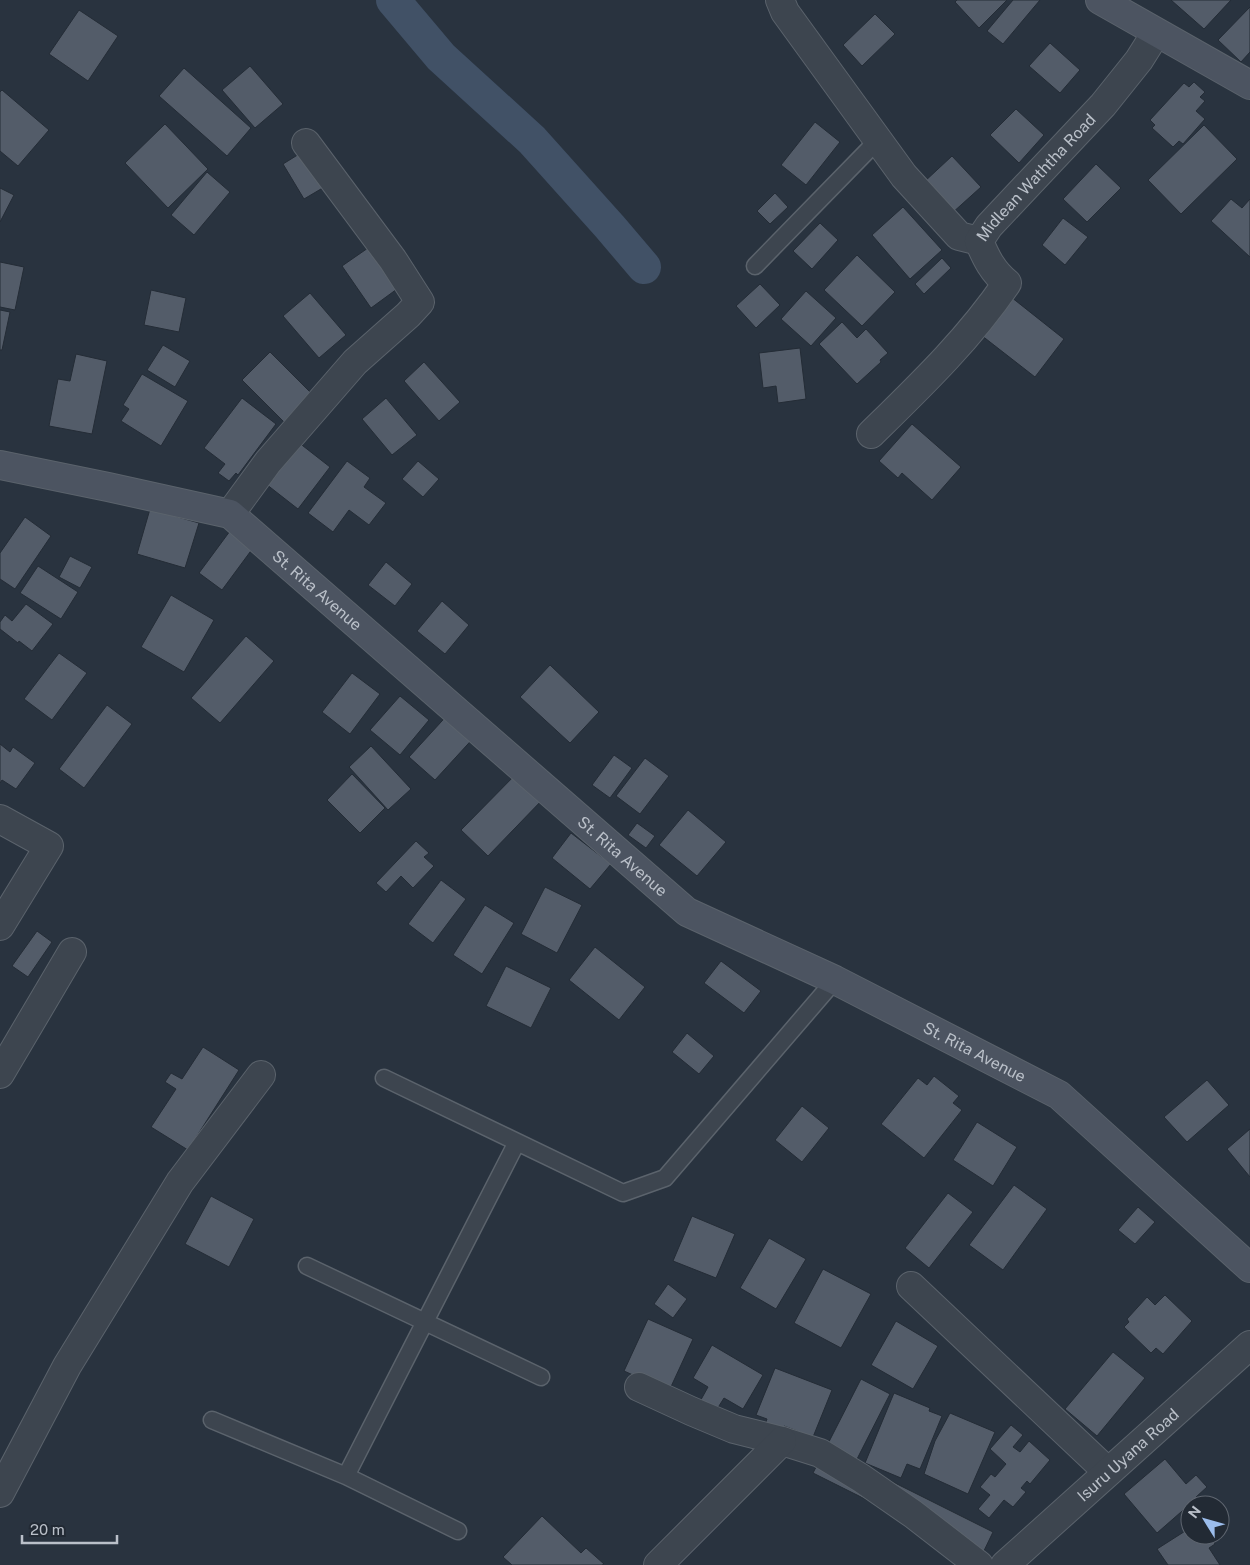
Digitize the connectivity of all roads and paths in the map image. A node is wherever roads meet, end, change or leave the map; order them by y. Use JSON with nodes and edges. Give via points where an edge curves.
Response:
{"nodes":[{"id":1,"x":780,"y":0,"type":"edge"},
{"id":2,"x":1100,"y":0,"type":"edge"},
{"id":3,"x":1156,"y":33,"type":"junction"},
{"id":4,"x":1250,"y":85,"type":"edge"},
{"id":5,"x":877,"y":141,"type":"junction"},
{"id":6,"x":306,"y":143,"type":"dead end"},
{"id":7,"x":979,"y":241,"type":"junction"},
{"id":8,"x":754,"y":266,"type":"dead end"},
{"id":9,"x":872,"y":434,"type":"dead end"},
{"id":10,"x":0,"y":465,"type":"edge"},
{"id":11,"x":230,"y":514,"type":"junction"},
{"id":12,"x":0,"y":819,"type":"edge"},
{"id":13,"x":0,"y":926,"type":"edge"},
{"id":14,"x":72,"y":952,"type":"dead end"},
{"id":15,"x":835,"y":980,"type":"junction"},
{"id":16,"x":0,"y":1074,"type":"edge"},
{"id":17,"x":261,"y":1075,"type":"dead end"},
{"id":18,"x":384,"y":1078,"type":"dead end"},
{"id":19,"x":517,"y":1142,"type":"junction"},
{"id":20,"x":307,"y":1266,"type":"dead end"},
{"id":21,"x":1250,"y":1268,"type":"edge"},
{"id":22,"x":911,"y":1286,"type":"dead end"},
{"id":23,"x":425,"y":1322,"type":"junction"},
{"id":24,"x":1250,"y":1345,"type":"edge"},
{"id":25,"x":541,"y":1377,"type":"dead end"},
{"id":26,"x":639,"y":1386,"type":"dead end"},
{"id":27,"x":212,"y":1420,"type":"dead end"},
{"id":28,"x":782,"y":1441,"type":"junction"},
{"id":29,"x":1108,"y":1472,"type":"junction"},
{"id":30,"x":346,"y":1476,"type":"junction"},
{"id":31,"x":0,"y":1493,"type":"edge"},
{"id":32,"x":458,"y":1531,"type":"dead end"},
{"id":33,"x":658,"y":1565,"type":"edge"},
{"id":34,"x":979,"y":1565,"type":"edge"},
{"id":35,"x":1005,"y":1565,"type":"edge"}],
"edges":[{"from":1,"to":5,"type":"street","via":[[785,12]]},
{"from":2,"to":3,"type":"street"},
{"from":3,"to":4,"type":"street"},
{"from":3,"to":7,"type":"street","name":"Midlean Waththa Road","via":[[1139,60],[1103,104],[989,226]]},
{"from":5,"to":7,"type":"street","via":[[904,176],[960,236]]},
{"from":5,"to":8,"type":"lane"},
{"from":6,"to":11,"type":"street","via":[[394,260],[420,302],[355,362],[268,462]]},
{"from":7,"to":9,"type":"street","name":"Midlean Waththa Road","via":[[987,261],[1007,283],[963,342]]},
{"from":10,"to":11,"type":"street","name":"St. Rita Avenue"},
{"from":11,"to":15,"type":"street","name":"St. Rita Avenue","via":[[687,912]]},
{"from":12,"to":13,"type":"street","via":[[49,846]]},
{"from":14,"to":16,"type":"street"},
{"from":15,"to":19,"type":"lane","via":[[665,1178],[623,1193]]},
{"from":15,"to":21,"type":"street","name":"St. Rita Avenue","via":[[1059,1095]]},
{"from":17,"to":31,"type":"street","via":[[180,1182],[67,1366]]},
{"from":18,"to":19,"type":"lane"},
{"from":19,"to":23,"type":"lane"},
{"from":20,"to":23,"type":"lane"},
{"from":22,"to":29,"type":"street"},
{"from":23,"to":25,"type":"lane"},
{"from":23,"to":30,"type":"lane"},
{"from":24,"to":29,"type":"street","name":"Isuru Uyana Road"},
{"from":26,"to":28,"type":"street","via":[[734,1429]]},
{"from":27,"to":30,"type":"lane"},
{"from":28,"to":33,"type":"street"},
{"from":28,"to":34,"type":"street","via":[[820,1453],[861,1478]]},
{"from":29,"to":35,"type":"street","name":"Isuru Uyana Road"},
{"from":30,"to":32,"type":"lane"}]}
